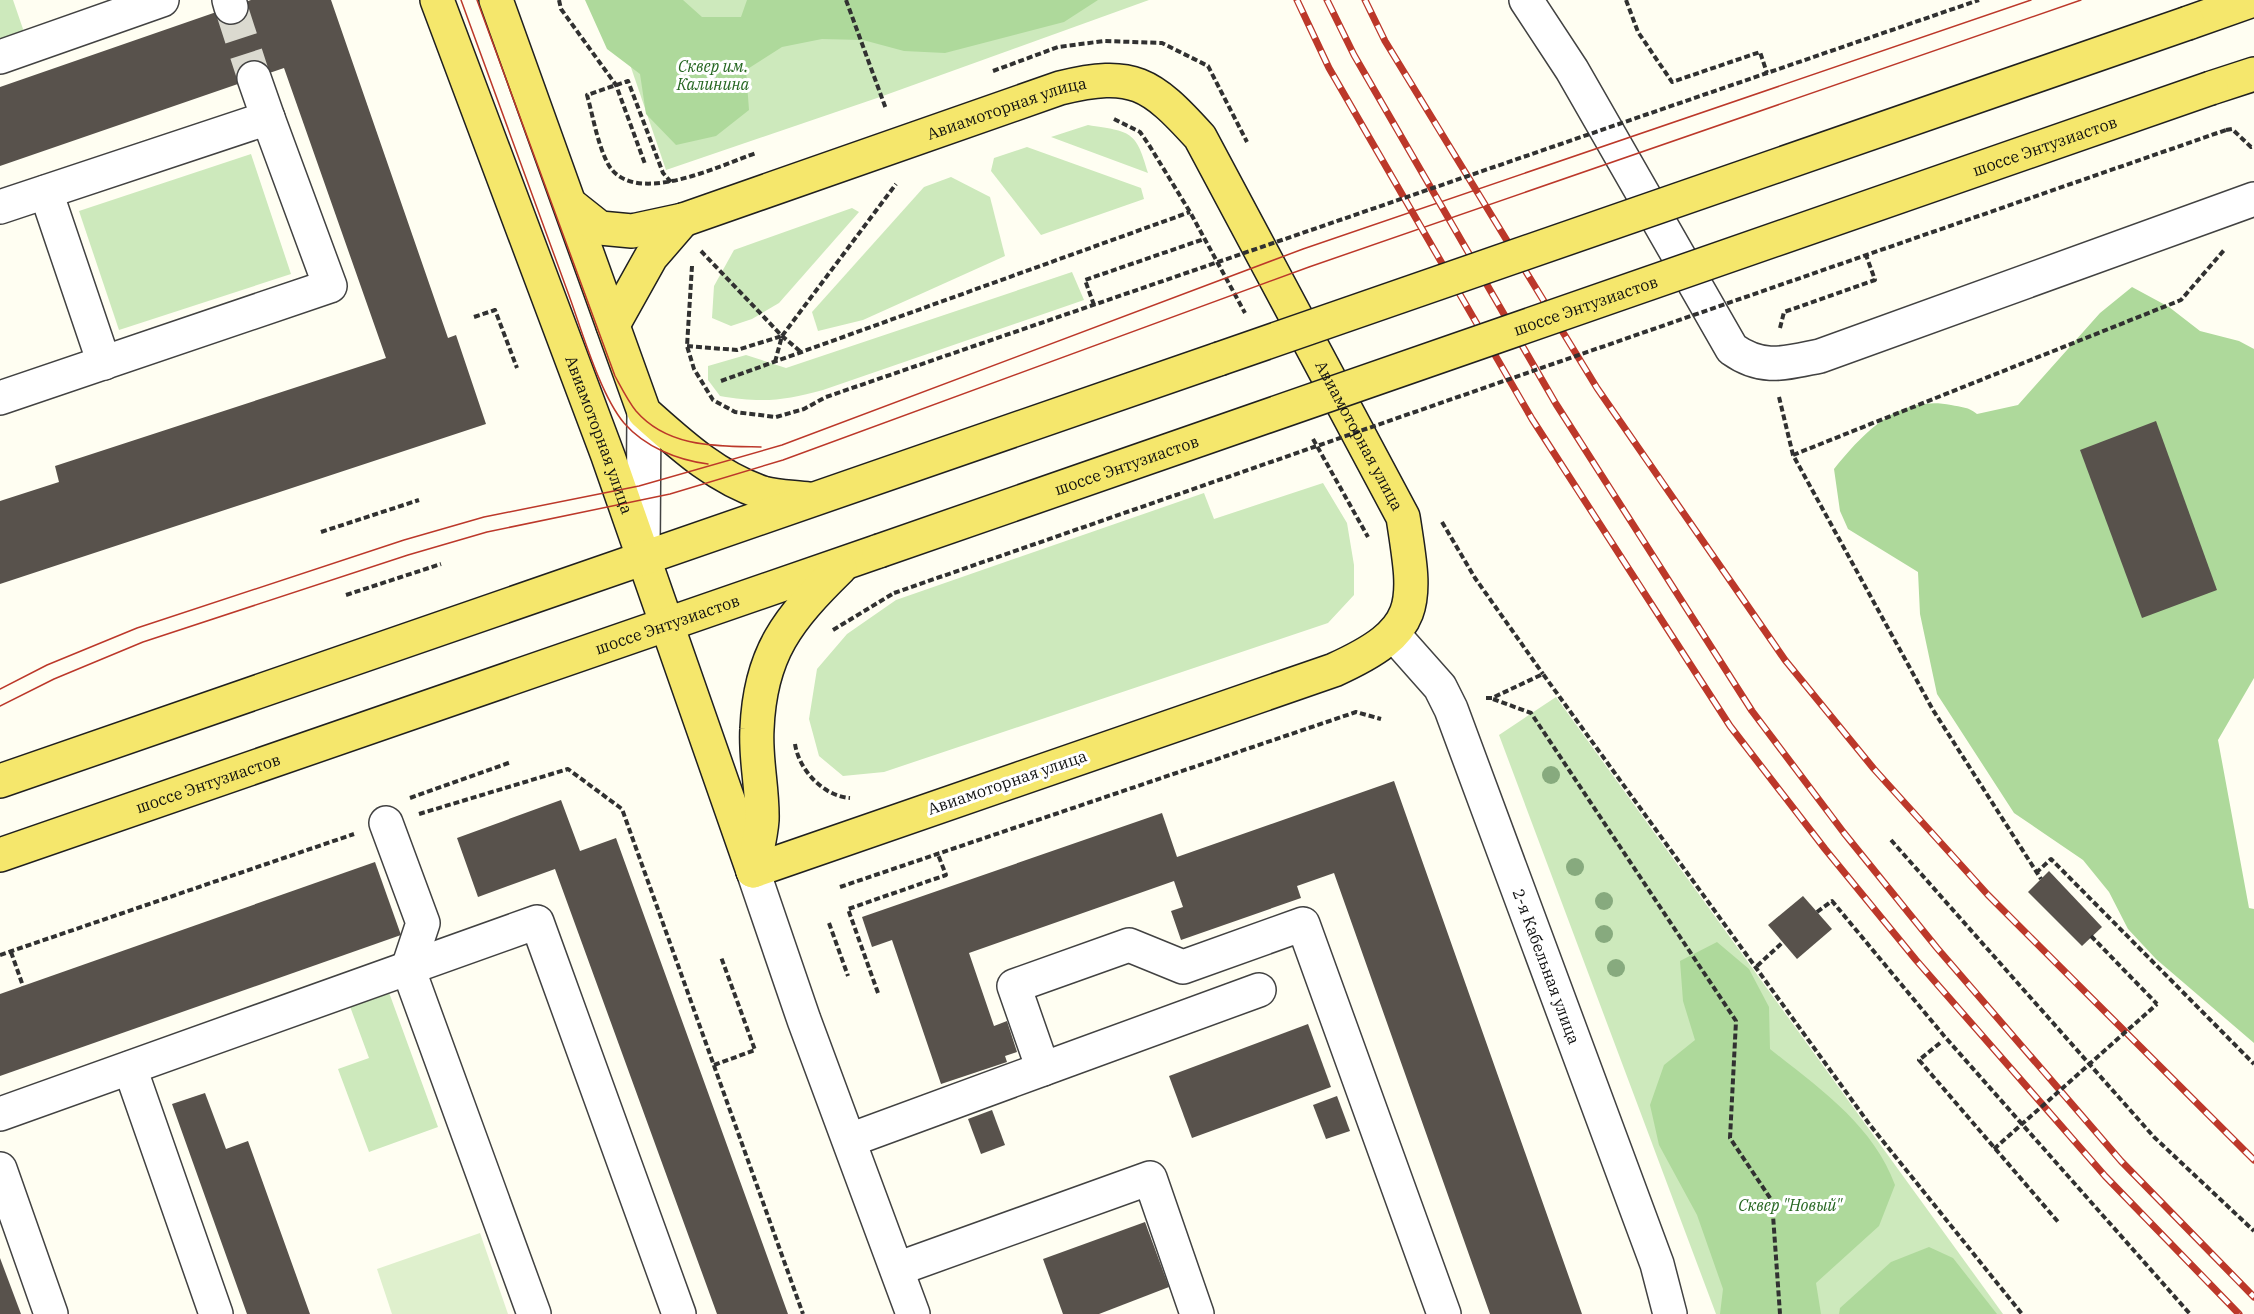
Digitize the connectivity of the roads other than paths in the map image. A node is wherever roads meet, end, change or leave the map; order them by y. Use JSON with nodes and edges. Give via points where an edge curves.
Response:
{"nodes":[{"id":1,"x":162,"y":0,"type":"edge"},
{"id":2,"x":437,"y":0,"type":"edge"},
{"id":3,"x":496,"y":0,"type":"edge"},
{"id":4,"x":1526,"y":0,"type":"edge"},
{"id":5,"x":2253,"y":0,"type":"edge"},
{"id":6,"x":0,"y":57,"type":"edge"},
{"id":7,"x":255,"y":78,"type":"tunnel mouth"},
{"id":8,"x":2240,"y":81,"type":"edge"},
{"id":9,"x":268,"y":117,"type":"junction"},
{"id":10,"x":46,"y":192,"type":"junction"},
{"id":11,"x":2254,"y":199,"type":"edge"},
{"id":12,"x":571,"y":205,"type":"junction"},
{"id":13,"x":0,"y":207,"type":"edge"},
{"id":14,"x":688,"y":234,"type":"junction"},
{"id":15,"x":613,"y":325,"type":"junction"},
{"id":16,"x":104,"y":363,"type":"junction"},
{"id":17,"x":0,"y":398,"type":"edge"},
{"id":18,"x":644,"y":412,"type":"junction"},
{"id":19,"x":817,"y":500,"type":"junction"},
{"id":20,"x":643,"y":560,"type":"junction"},
{"id":21,"x":848,"y":560,"type":"junction"},
{"id":22,"x":665,"y":624,"type":"junction"},
{"id":23,"x":1394,"y":634,"type":"junction"},
{"id":24,"x":0,"y":781,"type":"edge"},
{"id":25,"x":386,"y":824,"type":"road end"},
{"id":26,"x":0,"y":855,"type":"edge"},
{"id":27,"x":753,"y":871,"type":"junction"},
{"id":28,"x":408,"y":968,"type":"junction"},
{"id":29,"x":1259,"y":990,"type":"dead end"},
{"id":30,"x":130,"y":1068,"type":"junction"},
{"id":31,"x":1043,"y":1069,"type":"junction"},
{"id":32,"x":0,"y":1114,"type":"edge"},
{"id":33,"x":850,"y":1140,"type":"junction"},
{"id":34,"x":0,"y":1169,"type":"edge"},
{"id":35,"x":897,"y":1269,"type":"junction"},
{"id":36,"x":51,"y":1314,"type":"edge"},
{"id":37,"x":216,"y":1314,"type":"edge"},
{"id":38,"x":534,"y":1314,"type":"edge"},
{"id":39,"x":680,"y":1314,"type":"edge"},
{"id":40,"x":913,"y":1314,"type":"edge"},
{"id":41,"x":1197,"y":1314,"type":"edge"},
{"id":42,"x":1444,"y":1314,"type":"edge"},
{"id":43,"x":1670,"y":1314,"type":"edge"}],
"edges":[{"from":1,"to":6,"type":"street"},
{"from":2,"to":20,"type":"main road","name":"Авиамоторная улица","via":[[608,456]]},
{"from":3,"to":12,"type":"main road"},
{"from":4,"to":11,"type":"street","via":[[1572,70],[1732,349],[1750,361],[1772,364],[1820,356]]},
{"from":5,"to":19,"type":"main road","bridge":true},
{"from":7,"to":9,"type":"street"},
{"from":8,"to":21,"type":"main road","name":"шоссе Энтузиастов","bridge":true},
{"from":9,"to":10,"type":"street"},
{"from":9,"to":16,"type":"street","via":[[330,286]]},
{"from":10,"to":13,"type":"street"},
{"from":10,"to":16,"type":"street"},
{"from":12,"to":14,"type":"main road","name":"Авиамоторная улица","via":[[600,228]]},
{"from":12,"to":15,"type":"main road"},
{"from":14,"to":15,"type":"main road","name":"Авиамоторная улица","via":[[651,257]]},
{"from":14,"to":23,"type":"main road","name":"Авиамоторная улица","via":[[1060,88],[1102,80],[1150,89],[1200,137],[1403,517],[1411,579],[1410,605]]},
{"from":15,"to":18,"type":"main road"},
{"from":16,"to":17,"type":"street"},
{"from":18,"to":19,"type":"main road","via":[[722,475],[764,493]]},
{"from":18,"to":20,"type":"street"},
{"from":19,"to":20,"type":"main road"},
{"from":20,"to":22,"type":"main road","name":"Авиамоторная улица"},
{"from":20,"to":24,"type":"main road"},
{"from":21,"to":22,"type":"main road","name":"шоссе Энтузиастов"},
{"from":21,"to":27,"type":"main road","name":"Авиамоторная улица","via":[[800,607],[777,642],[767,668],[756,730],[762,822]]},
{"from":22,"to":26,"type":"main road","name":"шоссе Энтузиастов"},
{"from":22,"to":27,"type":"main road","name":"Авиамоторная улица"},
{"from":23,"to":27,"type":"main road","name":"Авиамоторная улица","via":[[1363,657],[1334,670]]},
{"from":23,"to":43,"type":"street","name":"2-я Кабельная улица","via":[[1440,687],[1451,709],[1657,1264]]},
{"from":25,"to":28,"type":"street","via":[[423,923]]},
{"from":27,"to":33,"type":"street","name":"Авиамоторная улица"},
{"from":28,"to":30,"type":"street"},
{"from":28,"to":38,"type":"street"},
{"from":28,"to":39,"type":"street","via":[[537,922]]},
{"from":29,"to":31,"type":"street"},
{"from":30,"to":32,"type":"street"},
{"from":30,"to":37,"type":"street"},
{"from":31,"to":33,"type":"street"},
{"from":31,"to":42,"type":"street","via":[[1014,986],[1129,945],[1183,966],[1303,924]]},
{"from":33,"to":35,"type":"street","name":"Авиамоторная улица"},
{"from":34,"to":36,"type":"street"},
{"from":35,"to":40,"type":"street","name":"Авиамоторная улица"},
{"from":35,"to":41,"type":"street","via":[[1150,1178]]}]}
